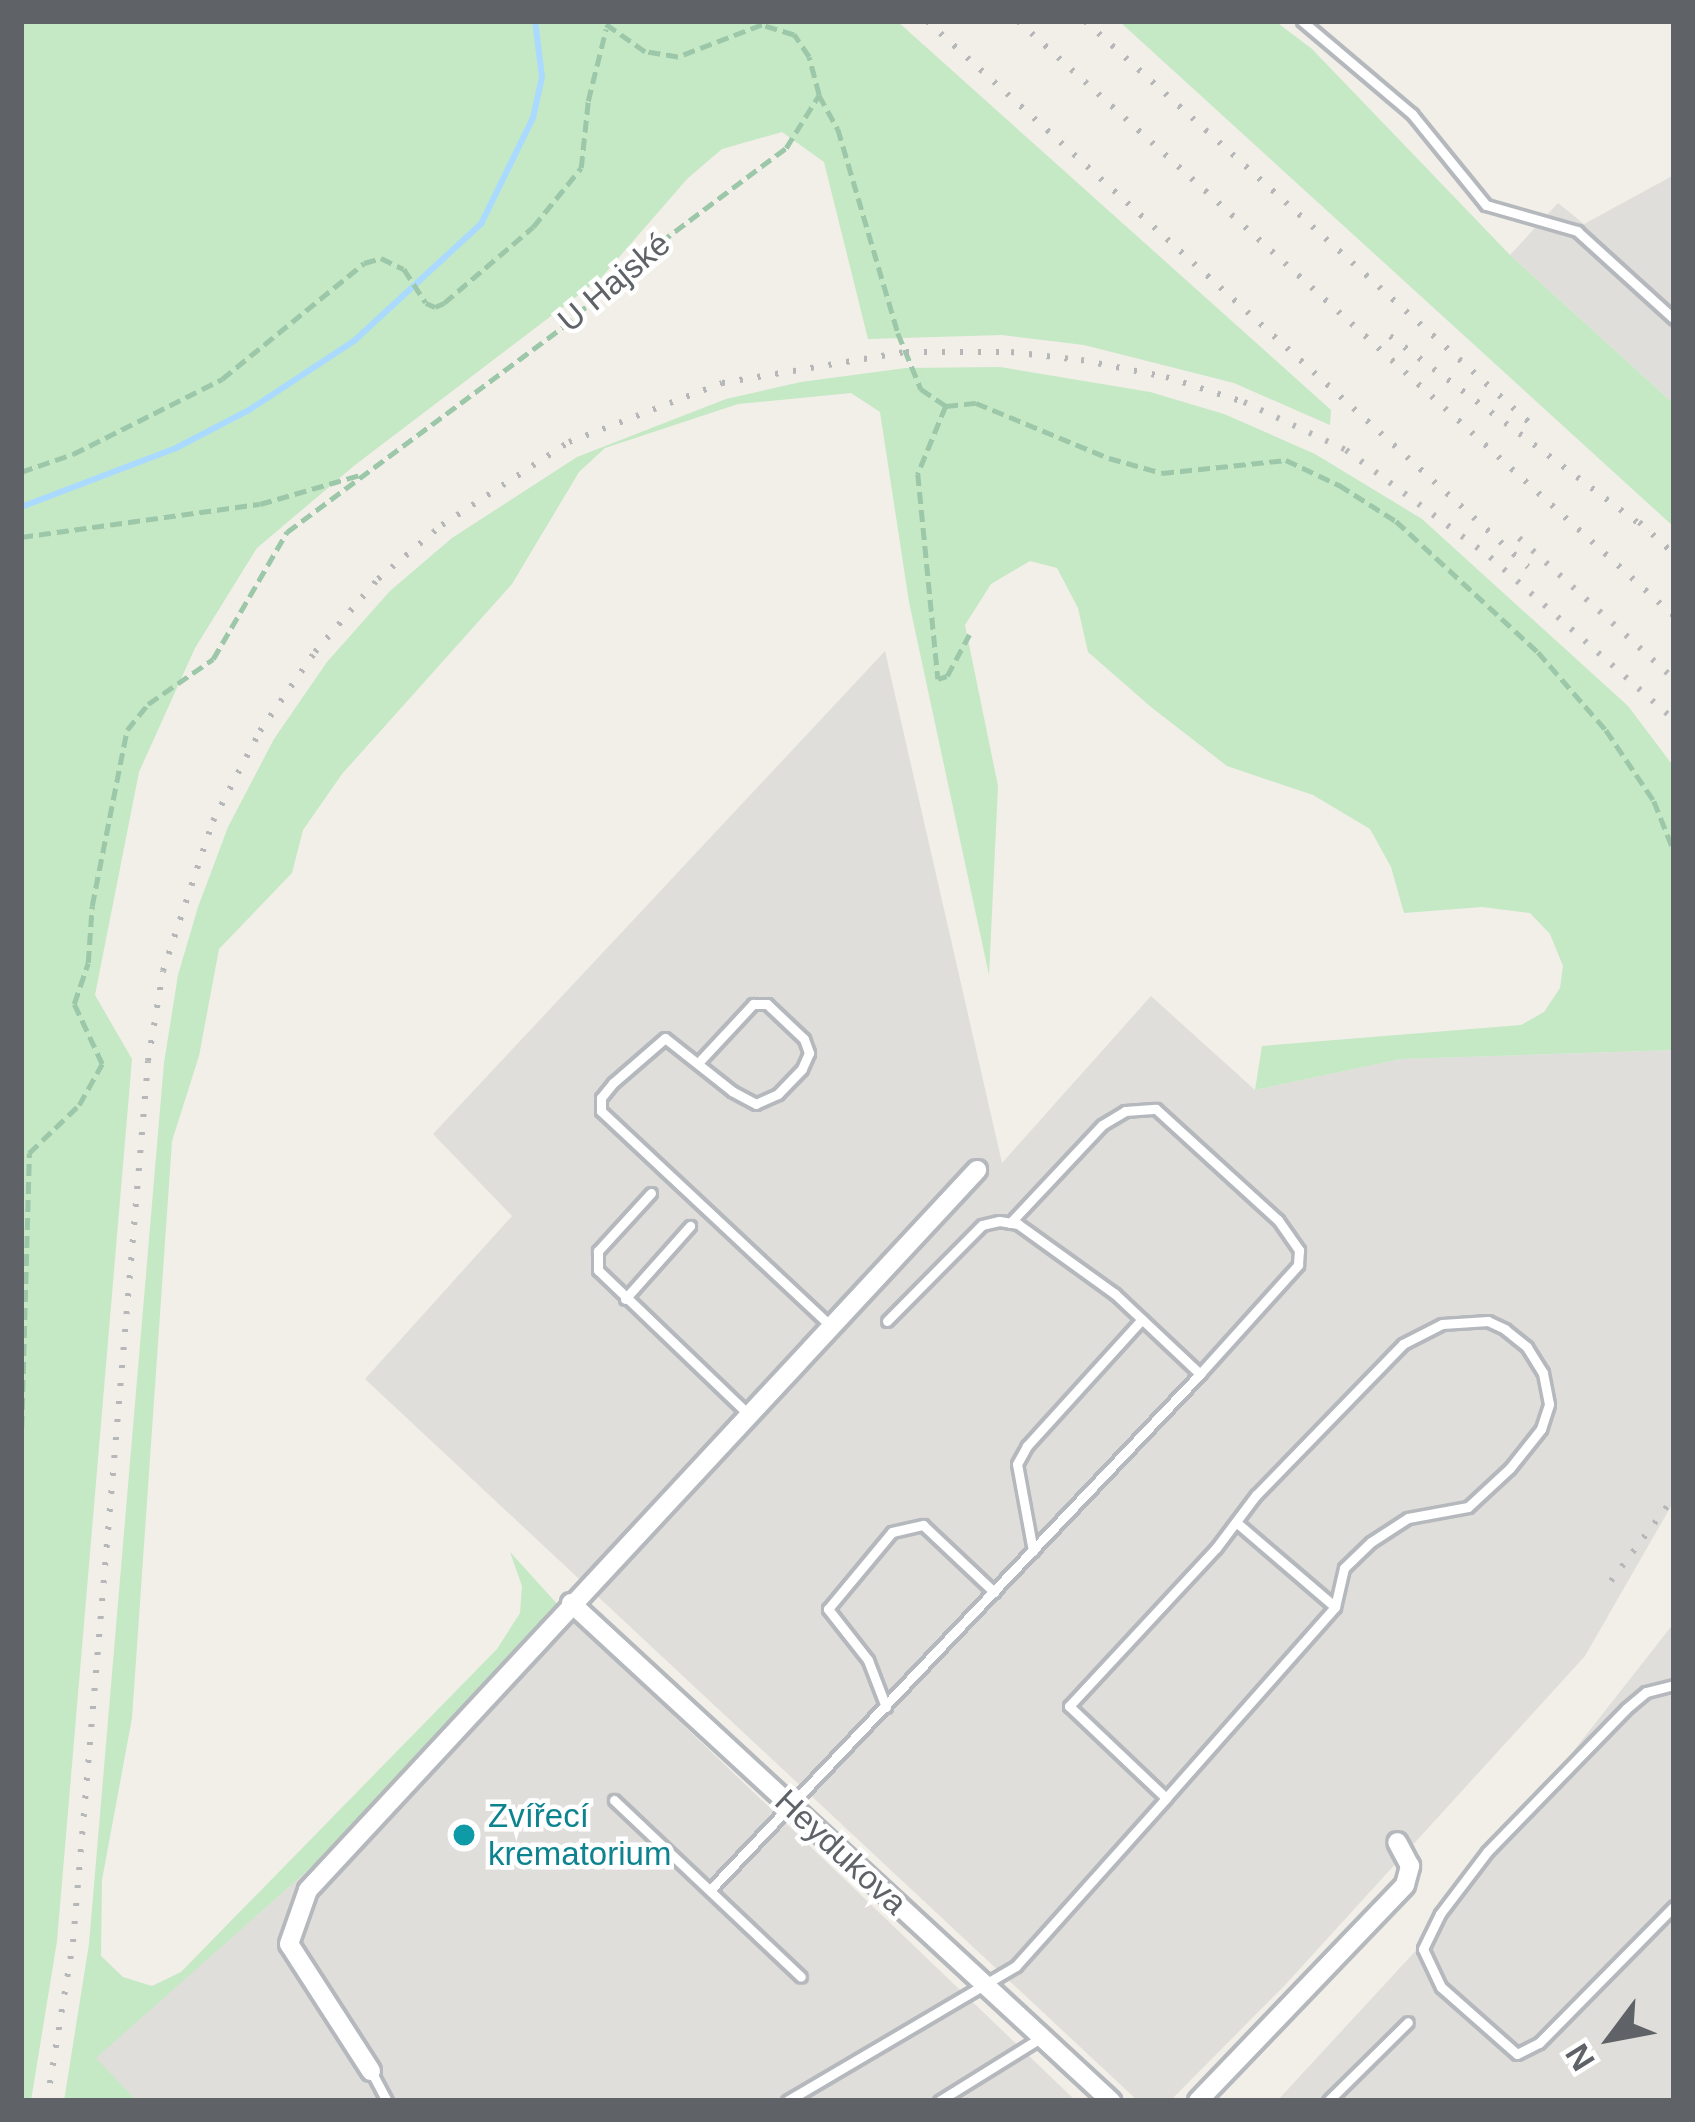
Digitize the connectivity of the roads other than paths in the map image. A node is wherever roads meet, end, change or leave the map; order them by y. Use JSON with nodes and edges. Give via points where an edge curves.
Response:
{"nodes":[{"id":1,"x":1302,"y":21,"type":"edge"},
{"id":2,"x":1674,"y":319,"type":"edge"},
{"id":3,"x":698,"y":1063,"type":"junction"},
{"id":4,"x":977,"y":1170,"type":"dead end"},
{"id":5,"x":651,"y":1193,"type":"dead end"},
{"id":6,"x":1010,"y":1223,"type":"junction"},
{"id":7,"x":690,"y":1226,"type":"dead end"},
{"id":8,"x":625,"y":1299,"type":"junction"},
{"id":9,"x":1142,"y":1319,"type":"junction"},
{"id":10,"x":887,"y":1322,"type":"dead end"},
{"id":11,"x":831,"y":1326,"type":"junction"},
{"id":12,"x":1200,"y":1374,"type":"junction"},
{"id":13,"x":748,"y":1414,"type":"junction"},
{"id":14,"x":1235,"y":1522,"type":"junction"},
{"id":15,"x":1033,"y":1551,"type":"junction"},
{"id":16,"x":994,"y":1592,"type":"junction"},
{"id":17,"x":572,"y":1603,"type":"junction"},
{"id":18,"x":1335,"y":1607,"type":"junction"},
{"id":19,"x":1674,"y":1685,"type":"edge"},
{"id":20,"x":886,"y":1707,"type":"junction"},
{"id":21,"x":1166,"y":1798,"type":"junction"},
{"id":22,"x":614,"y":1800,"type":"dead end"},
{"id":23,"x":788,"y":1803,"type":"junction"},
{"id":24,"x":1397,"y":1842,"type":"dead end"},
{"id":25,"x":710,"y":1890,"type":"junction"},
{"id":26,"x":1674,"y":1906,"type":"edge"},
{"id":27,"x":802,"y":1976,"type":"dead end"},
{"id":28,"x":987,"y":1987,"type":"junction"},
{"id":29,"x":1408,"y":2022,"type":"dead end"},
{"id":30,"x":1042,"y":2037,"type":"junction"},
{"id":31,"x":371,"y":2071,"type":"joint"},
{"id":32,"x":387,"y":2101,"type":"edge"},
{"id":33,"x":788,"y":2101,"type":"edge"},
{"id":34,"x":939,"y":2101,"type":"edge"},
{"id":35,"x":1110,"y":2101,"type":"edge"},
{"id":36,"x":1198,"y":2101,"type":"edge"},
{"id":37,"x":1328,"y":2101,"type":"edge"}],
"edges":[{"from":1,"to":2,"type":"lane","via":[[1412,113],[1486,205],[1576,230]]},
{"from":3,"to":3,"type":"lane","via":[[756,1104],[778,1094],[809,1053],[766,1004],[753,1004]]},
{"from":3,"to":11,"type":"lane","via":[[665,1038],[613,1083],[601,1112]]},
{"from":4,"to":11,"type":"street"},
{"from":5,"to":8,"type":"lane","via":[[598,1251],[598,1270]]},
{"from":6,"to":9,"type":"lane"},
{"from":6,"to":10,"type":"lane","via":[[982,1225]]},
{"from":6,"to":12,"type":"lane","via":[[1102,1126],[1125,1111],[1156,1109],[1299,1250],[1298,1264]]},
{"from":7,"to":8,"type":"lane"},
{"from":8,"to":13,"type":"lane"},
{"from":9,"to":12,"type":"lane"},
{"from":9,"to":15,"type":"lane","via":[[1017,1464]]},
{"from":11,"to":13,"type":"street"},
{"from":12,"to":15,"type":"lane"},
{"from":13,"to":17,"type":"street"},
{"from":14,"to":18,"type":"lane"},
{"from":14,"to":18,"type":"lane","via":[[1403,1344],[1442,1324],[1488,1321],[1527,1347],[1549,1404],[1541,1430],[1468,1507],[1408,1518],[1370,1542],[1344,1568]]},
{"from":14,"to":21,"type":"lane","via":[[1069,1706]]},
{"from":15,"to":16,"type":"lane"},
{"from":16,"to":20,"type":"lane"},
{"from":16,"to":20,"type":"lane","via":[[923,1525],[892,1532],[828,1609],[868,1660]]},
{"from":17,"to":23,"type":"street","name":"Heydukova"},
{"from":17,"to":31,"type":"street","via":[[308,1890],[289,1945]]},
{"from":18,"to":21,"type":"lane"},
{"from":19,"to":26,"type":"lane","via":[[1646,1692],[1626,1709],[1487,1852],[1423,1948],[1441,1988],[1517,2054],[1539,2043]]},
{"from":20,"to":23,"type":"lane"},
{"from":21,"to":28,"type":"lane","via":[[1016,1966]]},
{"from":22,"to":25,"type":"lane"},
{"from":23,"to":25,"type":"lane"},
{"from":23,"to":28,"type":"street","name":"Heydukova"},
{"from":24,"to":36,"type":"street","via":[[1410,1865],[1405,1885]]},
{"from":25,"to":27,"type":"lane"},
{"from":28,"to":30,"type":"street","name":"Heydukova"},
{"from":28,"to":33,"type":"lane"},
{"from":29,"to":37,"type":"lane"},
{"from":30,"to":34,"type":"lane"},
{"from":30,"to":35,"type":"street","name":"Heydukova"},
{"from":31,"to":32,"type":"lane"}]}
